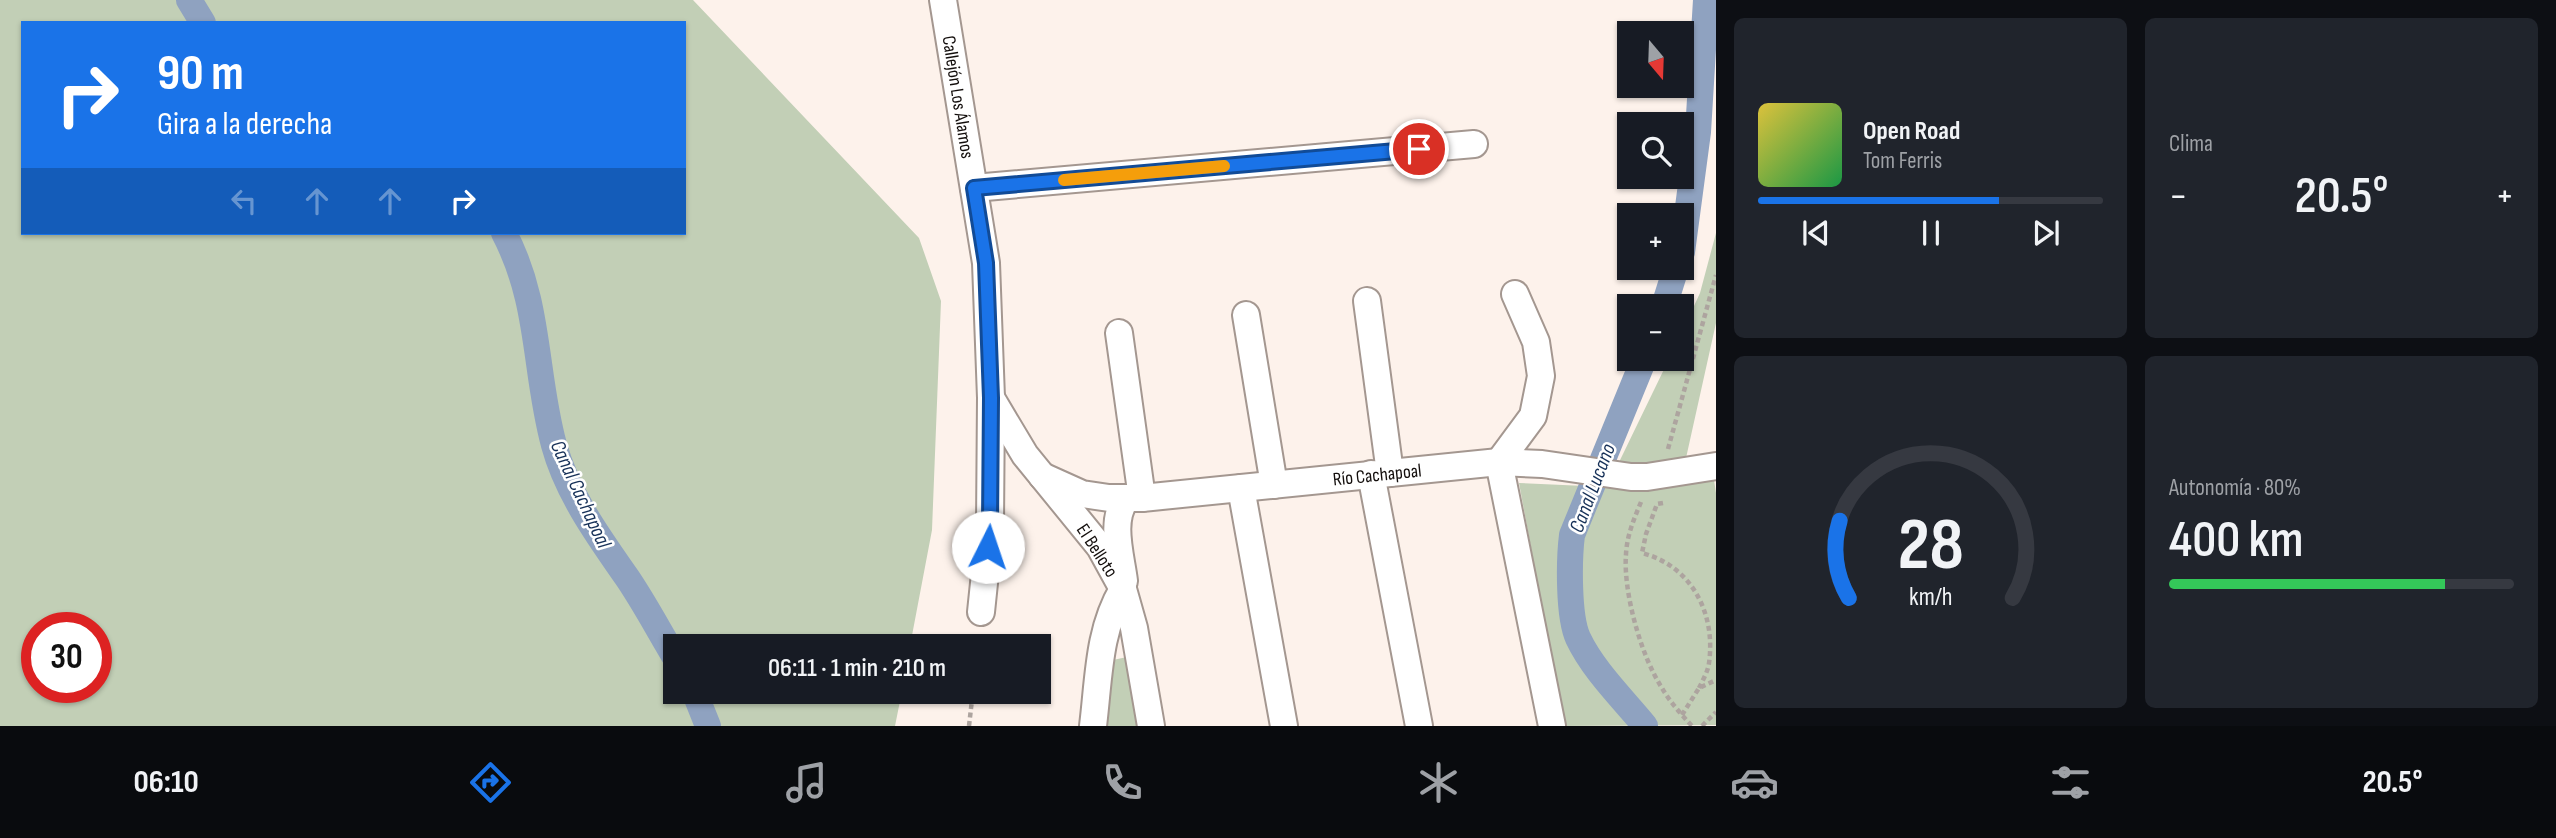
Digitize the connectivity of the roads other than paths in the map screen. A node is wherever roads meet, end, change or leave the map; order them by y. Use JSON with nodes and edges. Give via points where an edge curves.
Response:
{"nodes":[{"id":1,"x":943,"y":0,"type":"edge"},
{"id":2,"x":1474,"y":144,"type":"dead end"},
{"id":3,"x":974,"y":188,"type":"junction"},
{"id":4,"x":1515,"y":294,"type":"dead end"},
{"id":5,"x":1367,"y":301,"type":"dead end"},
{"id":6,"x":1246,"y":315,"type":"dead end"},
{"id":7,"x":1119,"y":333,"type":"dead end"},
{"id":8,"x":991,"y":398,"type":"junction"},
{"id":9,"x":1499,"y":462,"type":"junction"},
{"id":10,"x":1716,"y":466,"type":"edge"},
{"id":11,"x":1380,"y":473,"type":"junction"},
{"id":12,"x":1042,"y":476,"type":"junction"},
{"id":13,"x":1274,"y":485,"type":"junction"},
{"id":14,"x":1241,"y":488,"type":"junction"},
{"id":15,"x":1134,"y":498,"type":"junction"},
{"id":16,"x":1125,"y":596,"type":"junction"},
{"id":17,"x":981,"y":612,"type":"dead end"},
{"id":18,"x":1093,"y":726,"type":"edge"},
{"id":19,"x":1151,"y":726,"type":"edge"},
{"id":20,"x":1284,"y":726,"type":"edge"},
{"id":21,"x":1419,"y":726,"type":"edge"},
{"id":22,"x":1552,"y":726,"type":"edge"}],
"edges":[{"from":1,"to":3,"type":"street","name":"Callejón Los Álamos"},
{"from":2,"to":3,"type":"street"},
{"from":3,"to":8,"type":"street","name":"Callejón Los Álamos","via":[[986,263]]},
{"from":4,"to":9,"type":"street","via":[[1536,342],[1541,376],[1533,416]]},
{"from":5,"to":11,"type":"street"},
{"from":6,"to":13,"type":"street"},
{"from":7,"to":15,"type":"street"},
{"from":8,"to":12,"type":"street","name":"El Belloto"},
{"from":8,"to":17,"type":"street","name":"Callejón Los Álamos","via":[[990,525]]},
{"from":9,"to":10,"type":"street","name":"Río Cachapoal","via":[[1631,477]]},
{"from":9,"to":11,"type":"street","name":"Río Cachapoal"},
{"from":9,"to":22,"type":"street"},
{"from":11,"to":13,"type":"street","name":"Río Cachapoal"},
{"from":11,"to":21,"type":"street"},
{"from":12,"to":15,"type":"street","name":"Río Cachapoal","via":[[1082,494]]},
{"from":12,"to":16,"type":"street","name":"El Belloto","via":[[1100,547]]},
{"from":13,"to":14,"type":"street","name":"Río Cachapoal"},
{"from":14,"to":15,"type":"street","name":"Río Cachapoal"},
{"from":14,"to":20,"type":"street"},
{"from":15,"to":16,"type":"street","via":[[1120,506],[1118,522]]},
{"from":16,"to":18,"type":"street","via":[[1111,608],[1104,628]]},
{"from":16,"to":19,"type":"street","name":"El Belloto"}]}
